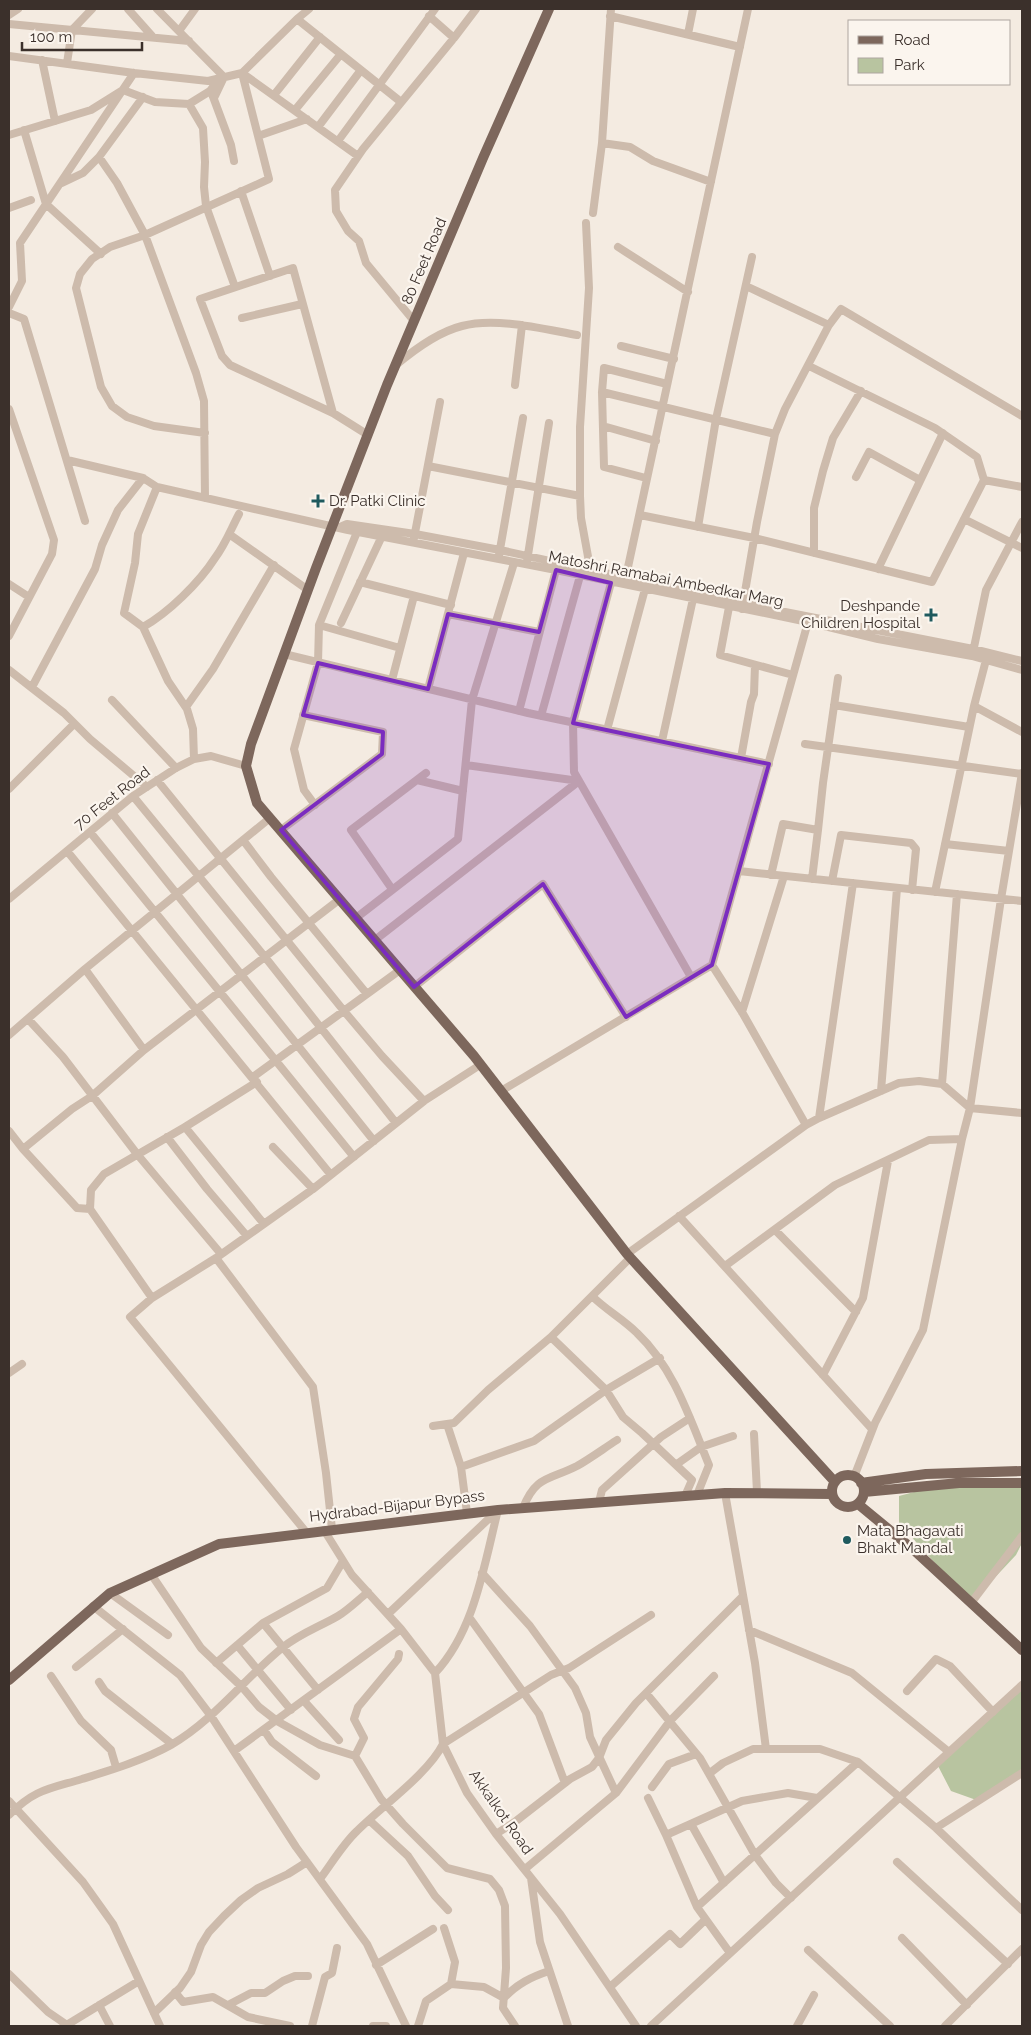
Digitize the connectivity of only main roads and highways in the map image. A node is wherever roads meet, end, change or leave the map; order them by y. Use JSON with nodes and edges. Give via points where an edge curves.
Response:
{"nodes":[{"id":1,"x":549,"y":9,"type":"edge"},
{"id":2,"x":1022,"y":1471,"type":"edge"},
{"id":3,"x":835,"y":1482,"type":"junction"},
{"id":4,"x":1022,"y":1482,"type":"edge"},
{"id":5,"x":859,"y":1484,"type":"junction"},
{"id":6,"x":832,"y":1494,"type":"junction"},
{"id":7,"x":858,"y":1504,"type":"junction"},
{"id":8,"x":1022,"y":1650,"type":"edge"},
{"id":9,"x":9,"y":1680,"type":"edge"}],
"edges":[{"from":1,"to":3,"type":"main road","name":"80 Feet Road","via":[[396,365],[336,527],[284,654],[246,766],[258,803],[480,1064],[628,1256]]},
{"from":2,"to":5,"type":"main road","via":[[926,1474]]},
{"from":3,"to":5,"type":"main road","via":[[843,1476]]},
{"from":3,"to":6,"type":"main road"},
{"from":4,"to":5,"type":"main road"},
{"from":5,"to":7,"type":"main road"},
{"from":6,"to":7,"type":"main road","via":[[842,1506]]},
{"from":6,"to":9,"type":"main road","name":"Hydrabad-Bijapur Bypass","via":[[725,1493],[498,1510],[219,1544],[110,1593]]},
{"from":7,"to":8,"type":"main road","via":[[915,1551]]}]}
